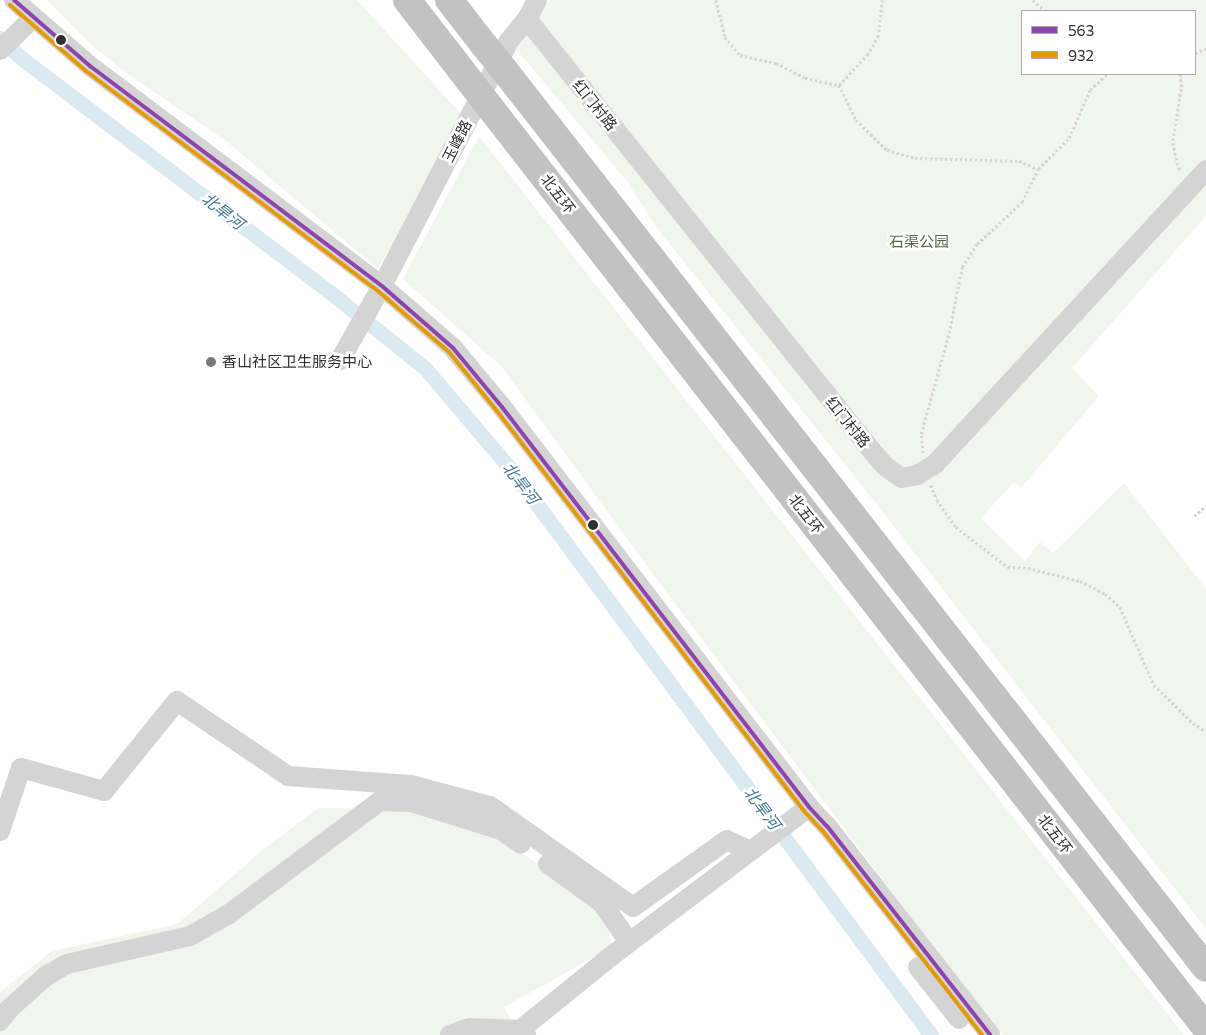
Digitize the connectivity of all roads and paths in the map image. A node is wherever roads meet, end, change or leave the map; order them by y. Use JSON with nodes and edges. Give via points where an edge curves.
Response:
{"nodes":[{"id":1,"x":14,"y":0,"type":"edge"},
{"id":2,"x":407,"y":0,"type":"edge"},
{"id":3,"x":449,"y":0,"type":"edge"},
{"id":4,"x":537,"y":0,"type":"edge"},
{"id":5,"x":716,"y":0,"type":"edge"},
{"id":6,"x":882,"y":0,"type":"edge"},
{"id":7,"x":1033,"y":0,"type":"edge"},
{"id":8,"x":1045,"y":10,"type":"edge"},
{"id":9,"x":526,"y":19,"type":"junction"},
{"id":10,"x":27,"y":24,"type":"junction"},
{"id":11,"x":0,"y":50,"type":"edge"},
{"id":12,"x":1106,"y":75,"type":"edge"},
{"id":13,"x":1180,"y":75,"type":"edge"},
{"id":14,"x":839,"y":85,"type":"junction"},
{"id":15,"x":1038,"y":169,"type":"junction"},
{"id":16,"x":1203,"y":181,"type":"edge"},
{"id":17,"x":382,"y":286,"type":"junction"},
{"id":18,"x":340,"y":360,"type":"dead end"},
{"id":19,"x":926,"y":470,"type":"junction"},
{"id":20,"x":1206,"y":506,"type":"edge"},
{"id":21,"x":1194,"y":516,"type":"dead end"},
{"id":22,"x":1206,"y":730,"type":"edge"},
{"id":23,"x":809,"y":807,"type":"junction"},
{"id":24,"x":0,"y":831,"type":"edge"},
{"id":25,"x":751,"y":850,"type":"junction"},
{"id":26,"x":629,"y":942,"type":"junction"},
{"id":27,"x":1206,"y":968,"type":"edge"},
{"id":28,"x":0,"y":1021,"type":"edge"},
{"id":29,"x":1206,"y":1028,"type":"edge"},
{"id":30,"x":523,"y":1032,"type":"edge"},
{"id":31,"x":450,"y":1035,"type":"edge"},
{"id":32,"x":972,"y":1035,"type":"edge"},
{"id":33,"x":990,"y":1035,"type":"edge"}],
"edges":[{"from":1,"to":10,"type":"street"},
{"from":2,"to":29,"type":"highway","name":"北五环","bridge":true},
{"from":3,"to":27,"type":"highway","bridge":true},
{"from":4,"to":9,"type":"street","name":"玉峰路"},
{"from":5,"to":14,"type":"path","via":[[724,37],[740,55],[776,63],[804,78]]},
{"from":6,"to":14,"type":"path","via":[[878,36]]},
{"from":7,"to":8,"type":"path"},
{"from":9,"to":17,"type":"street","name":"玉峰路","via":[[509,41]]},
{"from":9,"to":19,"type":"street","name":"红门村路","via":[[886,467],[902,478],[917,476]]},
{"from":10,"to":11,"type":"street"},
{"from":10,"to":17,"type":"street","via":[[90,66]]},
{"from":12,"to":15,"type":"path","via":[[1090,90],[1069,138]]},
{"from":13,"to":16,"type":"path","via":[[1182,84],[1173,143],[1179,168]]},
{"from":14,"to":15,"type":"path","via":[[856,120],[888,150],[915,158],[1018,161]]},
{"from":15,"to":19,"type":"path","via":[[1022,202],[977,244],[962,268],[949,333],[921,434]]},
{"from":16,"to":19,"type":"street","name":"红门村路"},
{"from":17,"to":18,"type":"street","name":"玉峰路"},
{"from":17,"to":23,"type":"street","via":[[452,348],[496,399]]},
{"from":19,"to":22,"type":"path","via":[[937,500],[956,527],[1008,567],[1028,568],[1080,581],[1105,594],[1120,607],[1154,685],[1193,723]]},
{"from":20,"to":21,"type":"path"},
{"from":23,"to":25,"type":"street"},
{"from":23,"to":32,"type":"street","via":[[819,832]]},
{"from":23,"to":33,"type":"street"},
{"from":24,"to":25,"type":"street","via":[[21,768],[104,791],[177,701],[288,776],[411,785],[490,806],[633,907],[727,840]]},
{"from":25,"to":26,"type":"street"},
{"from":26,"to":28,"type":"street","via":[[602,902],[501,830],[411,802],[380,801],[229,914],[190,936],[68,964],[46,976],[9,1008]]},
{"from":26,"to":30,"type":"street"},
{"from":30,"to":31,"type":"street","via":[[469,1028]]}]}
